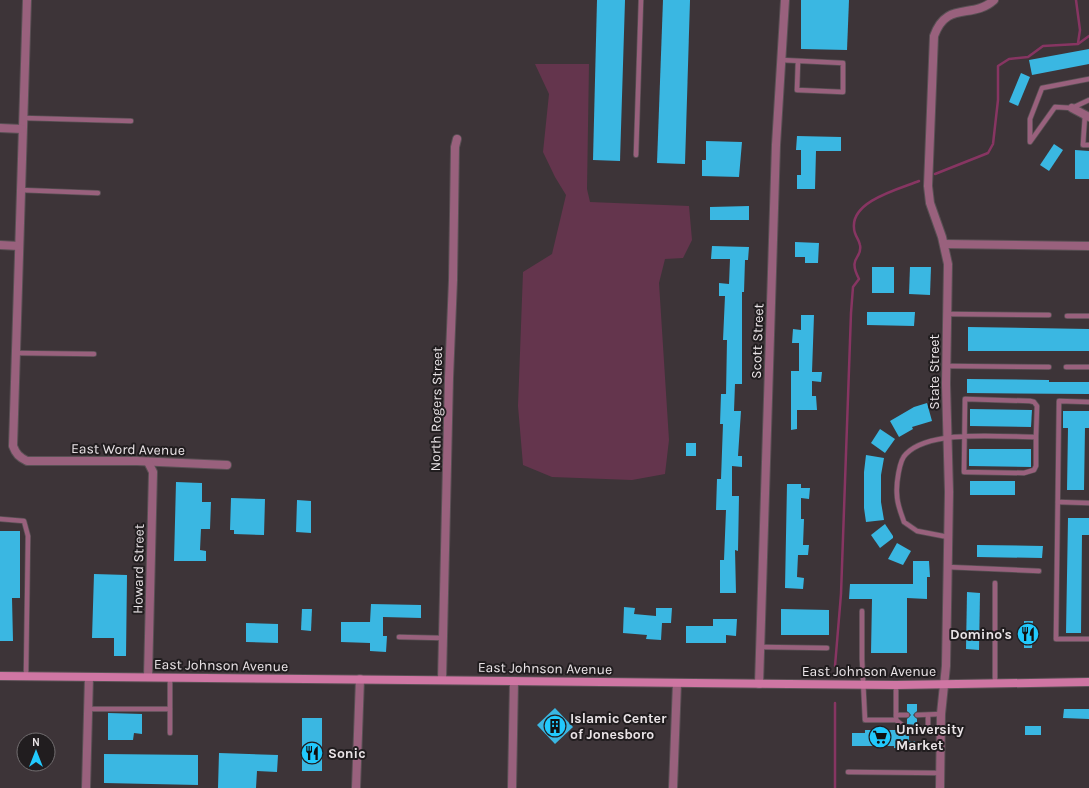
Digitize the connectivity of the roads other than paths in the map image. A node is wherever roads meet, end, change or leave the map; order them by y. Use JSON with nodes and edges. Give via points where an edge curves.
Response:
{"nodes":[{"id":1,"x":27,"y":0,"type":"edge"},
{"id":2,"x":641,"y":0,"type":"edge"},
{"id":3,"x":785,"y":0,"type":"edge"},
{"id":4,"x":994,"y":0,"type":"edge"},
{"id":5,"x":781,"y":60,"type":"junction"},
{"id":6,"x":798,"y":61,"type":"junction"},
{"id":7,"x":1089,"y":79,"type":"edge"},
{"id":8,"x":1089,"y":100,"type":"edge"},
{"id":9,"x":1072,"y":108,"type":"junction"},
{"id":10,"x":1087,"y":116,"type":"edge"},
{"id":11,"x":23,"y":118,"type":"junction"},
{"id":12,"x":131,"y":121,"type":"dead end"},
{"id":13,"x":0,"y":128,"type":"edge"},
{"id":14,"x":22,"y":129,"type":"junction"},
{"id":15,"x":457,"y":139,"type":"dead end"},
{"id":16,"x":1089,"y":145,"type":"edge"},
{"id":17,"x":636,"y":155,"type":"dead end"},
{"id":18,"x":20,"y":190,"type":"junction"},
{"id":19,"x":98,"y":193,"type":"dead end"},
{"id":20,"x":944,"y":244,"type":"junction"},
{"id":21,"x":0,"y":245,"type":"edge"},
{"id":22,"x":19,"y":246,"type":"junction"},
{"id":23,"x":1089,"y":246,"type":"edge"},
{"id":24,"x":947,"y":314,"type":"junction"},
{"id":25,"x":1049,"y":315,"type":"dead end"},
{"id":26,"x":1067,"y":316,"type":"dead end"},
{"id":27,"x":1089,"y":316,"type":"edge"},
{"id":28,"x":16,"y":353,"type":"junction"},
{"id":29,"x":94,"y":354,"type":"dead end"},
{"id":30,"x":946,"y":366,"type":"junction"},
{"id":31,"x":1049,"y":367,"type":"dead end"},
{"id":32,"x":1066,"y":367,"type":"dead end"},
{"id":33,"x":1089,"y":367,"type":"edge"},
{"id":34,"x":1089,"y":402,"type":"edge"},
{"id":35,"x":947,"y":437,"type":"junction"},
{"id":36,"x":965,"y":437,"type":"junction"},
{"id":37,"x":1036,"y":437,"type":"junction"},
{"id":38,"x":148,"y":462,"type":"junction"},
{"id":39,"x":227,"y":465,"type":"dead end"},
{"id":40,"x":1058,"y":502,"type":"junction"},
{"id":41,"x":1089,"y":503,"type":"edge"},
{"id":42,"x":0,"y":519,"type":"edge"},
{"id":43,"x":948,"y":537,"type":"junction"},
{"id":44,"x":948,"y":567,"type":"junction"},
{"id":45,"x":1039,"y":571,"type":"dead end"},
{"id":46,"x":995,"y":583,"type":"dead end"},
{"id":47,"x":862,"y":611,"type":"dead end"},
{"id":48,"x":399,"y":637,"type":"dead end"},
{"id":49,"x":442,"y":638,"type":"junction"},
{"id":50,"x":1089,"y":638,"type":"edge"},
{"id":51,"x":760,"y":647,"type":"junction"},
{"id":52,"x":827,"y":648,"type":"dead end"},
{"id":53,"x":0,"y":676,"type":"edge"},
{"id":54,"x":26,"y":676,"type":"junction"},
{"id":55,"x":89,"y":676,"type":"junction"},
{"id":56,"x":148,"y":677,"type":"junction"},
{"id":57,"x":170,"y":677,"type":"junction"},
{"id":58,"x":360,"y":679,"type":"junction"},
{"id":59,"x":442,"y":680,"type":"junction"},
{"id":60,"x":514,"y":681,"type":"junction"},
{"id":61,"x":1089,"y":682,"type":"edge"},
{"id":62,"x":677,"y":683,"type":"junction"},
{"id":63,"x":759,"y":684,"type":"junction"},
{"id":64,"x":864,"y":684,"type":"junction"},
{"id":65,"x":995,"y":684,"type":"junction"},
{"id":66,"x":896,"y":685,"type":"junction"},
{"id":67,"x":945,"y":685,"type":"junction"},
{"id":68,"x":88,"y":709,"type":"junction"},
{"id":69,"x":170,"y":709,"type":"junction"},
{"id":70,"x":941,"y":714,"type":"junction"},
{"id":71,"x":907,"y":715,"type":"dead end"},
{"id":72,"x":917,"y":715,"type":"dead end"},
{"id":73,"x":928,"y":715,"type":"junction"},
{"id":74,"x":896,"y":717,"type":"junction"},
{"id":75,"x":928,"y":728,"type":"junction"},
{"id":76,"x":941,"y":729,"type":"junction"},
{"id":77,"x":170,"y":733,"type":"dead end"},
{"id":78,"x":848,"y":772,"type":"dead end"},
{"id":79,"x":940,"y":773,"type":"junction"},
{"id":80,"x":86,"y":788,"type":"edge"},
{"id":81,"x":356,"y":788,"type":"edge"},
{"id":82,"x":512,"y":788,"type":"edge"},
{"id":83,"x":673,"y":788,"type":"edge"},
{"id":84,"x":940,"y":788,"type":"edge"}],
"edges":[{"from":1,"to":11,"type":"street"},
{"from":2,"to":17,"type":"lane"},
{"from":3,"to":5,"type":"street","name":"Scott Street"},
{"from":4,"to":20,"type":"street","name":"State Street","via":[[981,6],[948,13],[937,24],[934,36],[928,186],[934,217]]},
{"from":5,"to":6,"type":"lane"},
{"from":5,"to":51,"type":"street","name":"Scott Street"},
{"from":6,"to":6,"type":"lane","via":[[844,63],[843,92],[796,90]]},
{"from":7,"to":9,"type":"lane","via":[[1042,88],[1030,119],[1030,142],[1055,107]]},
{"from":8,"to":9,"type":"lane"},
{"from":9,"to":10,"type":"street"},
{"from":10,"to":16,"type":"lane","via":[[1083,145]]},
{"from":11,"to":12,"type":"lane"},
{"from":11,"to":14,"type":"street"},
{"from":13,"to":14,"type":"street"},
{"from":14,"to":18,"type":"street"},
{"from":15,"to":49,"type":"street","name":"North Rogers Street"},
{"from":18,"to":19,"type":"lane"},
{"from":18,"to":22,"type":"street"},
{"from":20,"to":23,"type":"street"},
{"from":20,"to":24,"type":"street","name":"State Street","via":[[948,264]]},
{"from":21,"to":22,"type":"street"},
{"from":22,"to":28,"type":"street"},
{"from":24,"to":25,"type":"lane"},
{"from":24,"to":30,"type":"street","name":"State Street"},
{"from":26,"to":27,"type":"lane"},
{"from":28,"to":29,"type":"lane"},
{"from":28,"to":38,"type":"street","name":"East Word Avenue","via":[[13,446],[19,457],[28,461]]},
{"from":30,"to":31,"type":"lane"},
{"from":30,"to":35,"type":"street","name":"State Street"},
{"from":32,"to":33,"type":"lane"},
{"from":34,"to":40,"type":"lane","via":[[1059,401]]},
{"from":35,"to":36,"type":"lane"},
{"from":35,"to":43,"type":"street","name":"State Street"},
{"from":35,"to":43,"type":"lane","via":[[922,443],[905,454],[898,472],[897,495],[904,522],[917,531]]},
{"from":36,"to":37,"type":"lane"},
{"from":36,"to":37,"type":"lane","via":[[964,472],[1024,473],[1034,470],[1036,466]]},
{"from":36,"to":37,"type":"lane","via":[[965,399],[1034,402]]},
{"from":38,"to":39,"type":"street","name":"East Word Avenue"},
{"from":38,"to":56,"type":"street","name":"Howard Street","via":[[153,472]]},
{"from":40,"to":41,"type":"lane"},
{"from":40,"to":50,"type":"lane","via":[[1056,639]]},
{"from":42,"to":54,"type":"lane","via":[[24,521],[28,536]]},
{"from":43,"to":44,"type":"street","name":"State Street"},
{"from":44,"to":45,"type":"lane"},
{"from":44,"to":67,"type":"street","name":"State Street"},
{"from":46,"to":65,"type":"lane"},
{"from":47,"to":64,"type":"lane"},
{"from":48,"to":49,"type":"lane"},
{"from":49,"to":59,"type":"street","name":"North Rogers Street"},
{"from":51,"to":52,"type":"lane"},
{"from":51,"to":63,"type":"street","name":"Scott Street"},
{"from":53,"to":54,"type":"main road","name":"East Johnson Avenue"},
{"from":54,"to":55,"type":"main road","name":"East Johnson Avenue"},
{"from":55,"to":56,"type":"main road","name":"East Johnson Avenue"},
{"from":55,"to":68,"type":"street"},
{"from":56,"to":57,"type":"main road","name":"East Johnson Avenue"},
{"from":57,"to":58,"type":"main road","name":"East Johnson Avenue"},
{"from":57,"to":69,"type":"lane"},
{"from":58,"to":59,"type":"main road","name":"East Johnson Avenue"},
{"from":58,"to":81,"type":"street"},
{"from":59,"to":60,"type":"main road","name":"East Johnson Avenue"},
{"from":60,"to":62,"type":"main road","name":"East Johnson Avenue"},
{"from":60,"to":82,"type":"street"},
{"from":61,"to":65,"type":"main road","name":"East Johnson Avenue"},
{"from":62,"to":63,"type":"main road","name":"East Johnson Avenue"},
{"from":62,"to":83,"type":"street"},
{"from":63,"to":64,"type":"main road","name":"East Johnson Avenue"},
{"from":64,"to":66,"type":"main road","name":"East Johnson Avenue"},
{"from":64,"to":74,"type":"lane","via":[[865,720]]},
{"from":65,"to":67,"type":"main road","name":"East Johnson Avenue"},
{"from":66,"to":67,"type":"main road","name":"East Johnson Avenue"},
{"from":66,"to":74,"type":"lane"},
{"from":67,"to":70,"type":"street","name":"State Street"},
{"from":68,"to":69,"type":"lane"},
{"from":68,"to":80,"type":"street"},
{"from":69,"to":77,"type":"lane"},
{"from":70,"to":73,"type":"lane"},
{"from":70,"to":76,"type":"street","name":"State Street"},
{"from":71,"to":74,"type":"lane"},
{"from":72,"to":73,"type":"lane"},
{"from":73,"to":75,"type":"lane"},
{"from":74,"to":75,"type":"lane","via":[[906,728]]},
{"from":75,"to":76,"type":"lane"},
{"from":76,"to":79,"type":"street","name":"State Street"},
{"from":78,"to":79,"type":"lane"},
{"from":79,"to":84,"type":"street","name":"State Street"}]}
